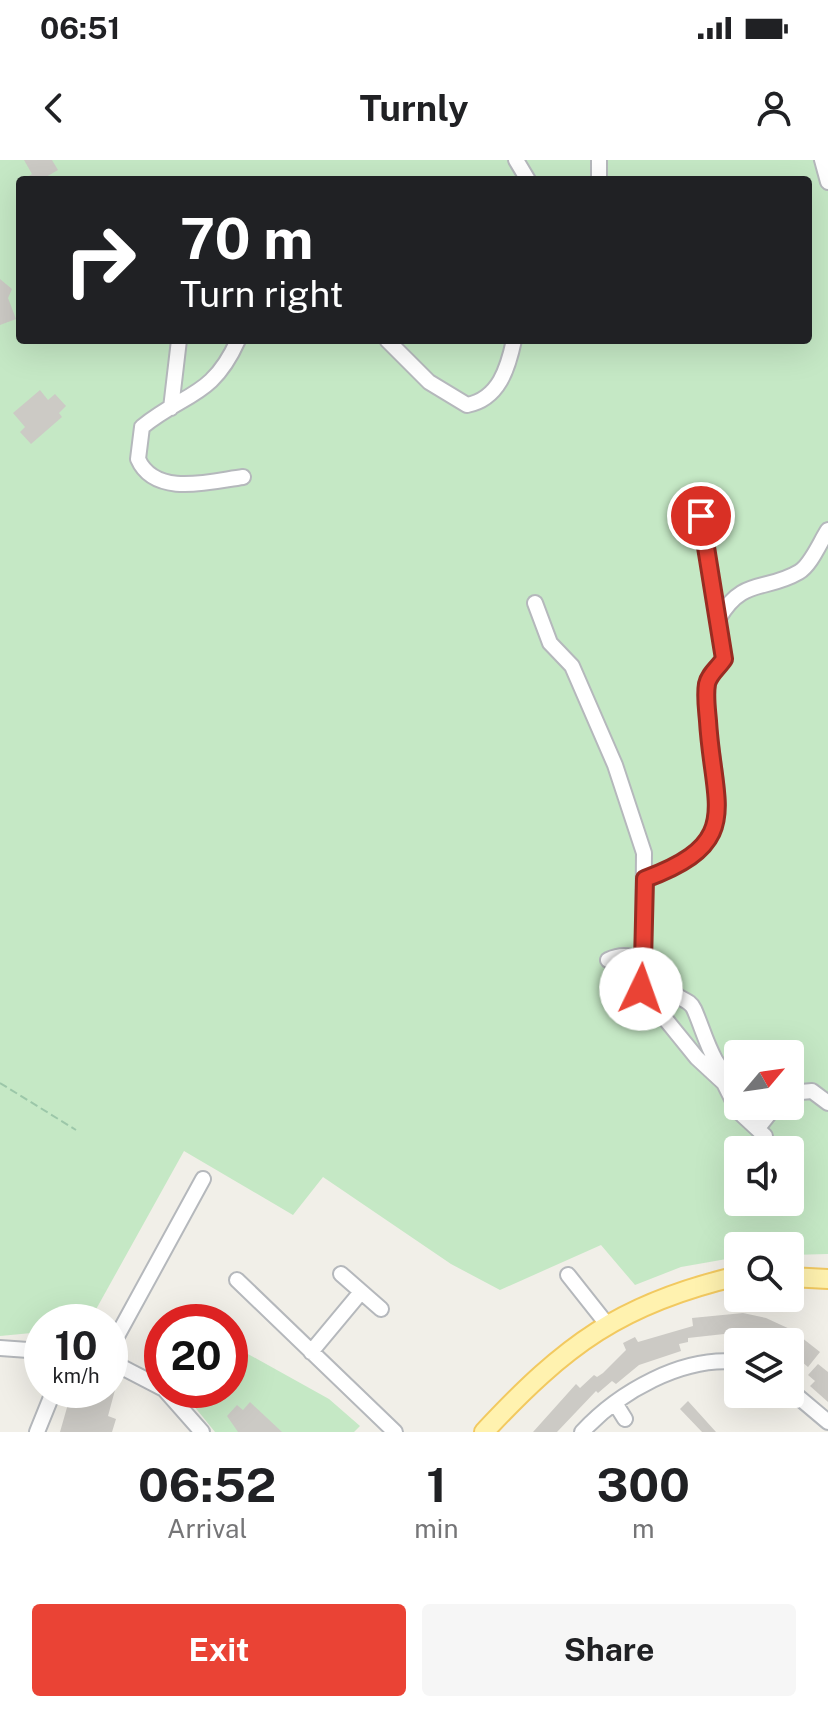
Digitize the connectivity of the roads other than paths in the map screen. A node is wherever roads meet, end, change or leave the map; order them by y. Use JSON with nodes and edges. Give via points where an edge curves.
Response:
{"nodes":[{"id":1,"x":822,"y":160,"type":"edge"},
{"id":2,"x":828,"y":182,"type":"edge"},
{"id":3,"x":179,"y":344,"type":"edge"},
{"id":4,"x":236,"y":344,"type":"edge"},
{"id":5,"x":391,"y":344,"type":"edge"},
{"id":6,"x":512,"y":344,"type":"edge"},
{"id":7,"x":171,"y":408,"type":"junction"},
{"id":8,"x":243,"y":477,"type":"dead end"},
{"id":9,"x":701,"y":516,"type":"dead end"},
{"id":10,"x":828,"y":530,"type":"edge"},
{"id":11,"x":535,"y":603,"type":"dead end"},
{"id":12,"x":719,"y":618,"type":"junction"},
{"id":13,"x":645,"y":879,"type":"junction"},
{"id":14,"x":608,"y":960,"type":"dead end"},
{"id":15,"x":640,"y":961,"type":"junction"},
{"id":16,"x":724,"y":1070,"type":"edge"},
{"id":17,"x":724,"y":1083,"type":"edge"},
{"id":18,"x":804,"y":1092,"type":"edge"},
{"id":19,"x":828,"y":1103,"type":"edge"},
{"id":20,"x":748,"y":1120,"type":"edge"},
{"id":21,"x":767,"y":1120,"type":"edge"},
{"id":22,"x":203,"y":1179,"type":"dead end"},
{"id":23,"x":341,"y":1274,"type":"dead end"},
{"id":24,"x":568,"y":1275,"type":"dead end"},
{"id":25,"x":804,"y":1278,"type":"edge"},
{"id":26,"x":724,"y":1279,"type":"edge"},
{"id":27,"x":828,"y":1279,"type":"edge"},
{"id":28,"x":237,"y":1280,"type":"dead end"},
{"id":29,"x":361,"y":1292,"type":"junction"},
{"id":30,"x":381,"y":1309,"type":"dead end"},
{"id":31,"x":128,"y":1316,"type":"edge"},
{"id":32,"x":606,"y":1323,"type":"junction"},
{"id":33,"x":0,"y":1348,"type":"edge"},
{"id":34,"x":24,"y":1350,"type":"edge"},
{"id":35,"x":311,"y":1352,"type":"junction"},
{"id":36,"x":724,"y":1364,"type":"edge"},
{"id":37,"x":804,"y":1402,"type":"edge"},
{"id":38,"x":615,"y":1403,"type":"junction"},
{"id":39,"x":47,"y":1408,"type":"edge"},
{"id":40,"x":179,"y":1408,"type":"edge"},
{"id":41,"x":625,"y":1419,"type":"dead end"},
{"id":42,"x":828,"y":1422,"type":"edge"},
{"id":43,"x":37,"y":1432,"type":"edge"},
{"id":44,"x":202,"y":1432,"type":"edge"},
{"id":45,"x":395,"y":1432,"type":"edge"},
{"id":46,"x":484,"y":1432,"type":"edge"},
{"id":47,"x":582,"y":1432,"type":"edge"}],
"edges":[{"from":1,"to":2,"type":"street"},
{"from":3,"to":7,"type":"street"},
{"from":4,"to":7,"type":"street","via":[[212,382]]},
{"from":5,"to":6,"type":"street","via":[[429,382],[461,404],[472,405],[488,403]]},
{"from":7,"to":8,"type":"street","via":[[139,431],[138,459],[147,471],[194,487]]},
{"from":9,"to":12,"type":"street"},
{"from":10,"to":12,"type":"street","via":[[802,571],[734,595]]},
{"from":11,"to":13,"type":"street","via":[[550,643],[572,666],[615,765],[644,853]]},
{"from":12,"to":13,"type":"street","via":[[724,659],[709,677],[707,698],[719,805],[716,829],[681,866]]},
{"from":13,"to":15,"type":"street"},
{"from":14,"to":15,"type":"street","via":[[629,956]]},
{"from":15,"to":16,"type":"street","via":[[691,1003],[703,1037]]},
{"from":15,"to":17,"type":"street","via":[[641,989]]},
{"from":18,"to":19,"type":"street","via":[[812,1091]]},
{"from":20,"to":21,"type":"street","via":[[761,1132]]},
{"from":22,"to":31,"type":"street"},
{"from":23,"to":29,"type":"street"},
{"from":24,"to":32,"type":"street"},
{"from":25,"to":27,"type":"main road"},
{"from":26,"to":32,"type":"main road","via":[[691,1287]]},
{"from":28,"to":35,"type":"street"},
{"from":29,"to":30,"type":"street"},
{"from":29,"to":35,"type":"street"},
{"from":32,"to":46,"type":"main road"},
{"from":33,"to":34,"type":"street"},
{"from":35,"to":45,"type":"street"},
{"from":36,"to":38,"type":"street","via":[[684,1369]]},
{"from":37,"to":42,"type":"street"},
{"from":38,"to":41,"type":"street"},
{"from":38,"to":47,"type":"street"},
{"from":39,"to":43,"type":"street"},
{"from":40,"to":44,"type":"street"}]}
